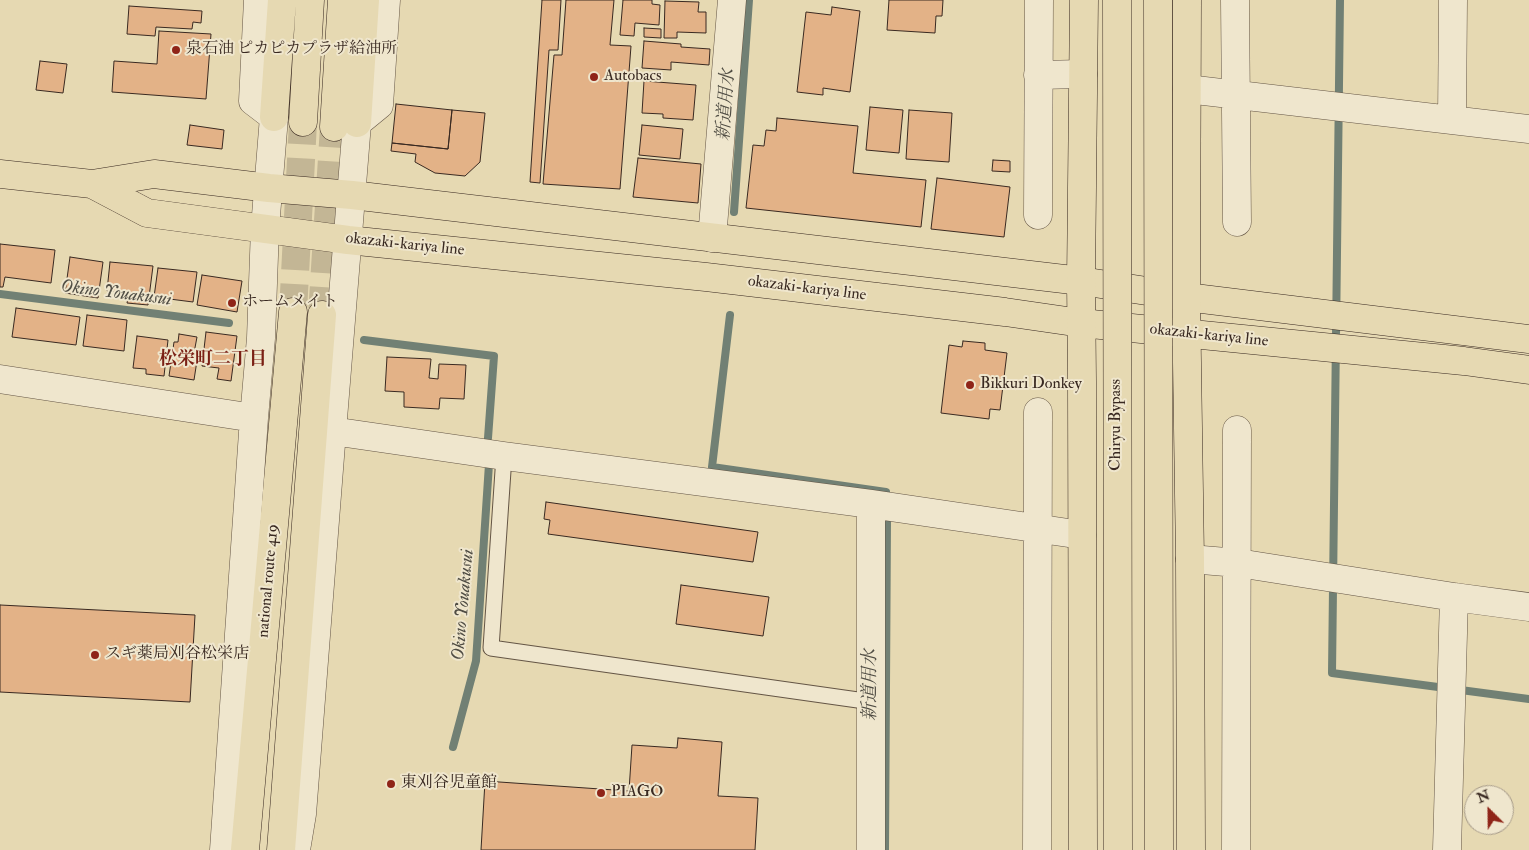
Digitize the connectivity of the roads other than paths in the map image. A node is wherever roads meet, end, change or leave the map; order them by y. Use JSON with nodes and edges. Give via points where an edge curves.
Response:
{"nodes":[{"id":1,"x":258,"y":0,"type":"edge"},
{"id":2,"x":282,"y":0,"type":"edge"},
{"id":3,"x":310,"y":0,"type":"edge"},
{"id":4,"x":342,"y":0,"type":"edge"},
{"id":5,"x":364,"y":0,"type":"edge"},
{"id":6,"x":386,"y":0,"type":"edge"},
{"id":7,"x":732,"y":0,"type":"edge"},
{"id":8,"x":1039,"y":0,"type":"edge"},
{"id":9,"x":1084,"y":0,"type":"edge"},
{"id":10,"x":1117,"y":0,"type":"edge"},
{"id":11,"x":1158,"y":0,"type":"edge"},
{"id":12,"x":1187,"y":0,"type":"edge"},
{"id":13,"x":1235,"y":0,"type":"edge"},
{"id":14,"x":1453,"y":0,"type":"edge"},
{"id":15,"x":1083,"y":74,"type":"junction"},
{"id":16,"x":1038,"y":75,"type":"junction"},
{"id":17,"x":1187,"y":88,"type":"junction"},
{"id":18,"x":1234,"y":93,"type":"junction"},
{"id":19,"x":274,"y":117,"type":"junction"},
{"id":20,"x":1452,"y":120,"type":"junction"},
{"id":21,"x":303,"y":122,"type":"tunnel mouth"},
{"id":22,"x":345,"y":125,"type":"junction"},
{"id":23,"x":1529,"y":129,"type":"edge"},
{"id":24,"x":0,"y":174,"type":"edge"},
{"id":25,"x":92,"y":184,"type":"junction"},
{"id":26,"x":269,"y":188,"type":"junction"},
{"id":27,"x":352,"y":195,"type":"junction"},
{"id":28,"x":1038,"y":215,"type":"dead end"},
{"id":29,"x":1237,"y":222,"type":"dead end"},
{"id":30,"x":265,"y":228,"type":"junction"},
{"id":31,"x":712,"y":238,"type":"junction"},
{"id":32,"x":348,"y":240,"type":"junction"},
{"id":33,"x":1081,"y":281,"type":"junction"},
{"id":34,"x":1186,"y":297,"type":"junction"},
{"id":35,"x":293,"y":312,"type":"tunnel mouth"},
{"id":36,"x":322,"y":314,"type":"tunnel mouth"},
{"id":37,"x":1081,"y":323,"type":"junction"},
{"id":38,"x":1186,"y":333,"type":"junction"},
{"id":39,"x":1529,"y":339,"type":"edge"},
{"id":40,"x":1529,"y":370,"type":"edge"},
{"id":41,"x":0,"y":379,"type":"edge"},
{"id":42,"x":1038,"y":412,"type":"dead end"},
{"id":43,"x":254,"y":418,"type":"junction"},
{"id":44,"x":1237,"y":430,"type":"dead end"},
{"id":45,"x":332,"y":431,"type":"junction"},
{"id":46,"x":504,"y":456,"type":"junction"},
{"id":47,"x":871,"y":504,"type":"junction"},
{"id":48,"x":1038,"y":528,"type":"junction"},
{"id":49,"x":1082,"y":535,"type":"junction"},
{"id":50,"x":1190,"y":559,"type":"junction"},
{"id":51,"x":1238,"y":563,"type":"junction"},
{"id":52,"x":1454,"y":597,"type":"junction"},
{"id":53,"x":1529,"y":607,"type":"edge"},
{"id":54,"x":872,"y":702,"type":"junction"},
{"id":55,"x":224,"y":850,"type":"edge"},
{"id":56,"x":245,"y":850,"type":"edge"},
{"id":57,"x":281,"y":850,"type":"edge"},
{"id":58,"x":296,"y":850,"type":"edge"},
{"id":59,"x":872,"y":850,"type":"edge"},
{"id":60,"x":1037,"y":850,"type":"edge"},
{"id":61,"x":1083,"y":850,"type":"edge"},
{"id":62,"x":1118,"y":850,"type":"edge"},
{"id":63,"x":1158,"y":850,"type":"edge"},
{"id":64,"x":1191,"y":850,"type":"edge"},
{"id":65,"x":1236,"y":850,"type":"edge"},
{"id":66,"x":1447,"y":850,"type":"edge"}],
"edges":[{"from":1,"to":19,"type":"street","via":[[253,101]]},
{"from":2,"to":19,"type":"main road"},
{"from":3,"to":21,"type":"main road"},
{"from":4,"to":22,"type":"main road"},
{"from":5,"to":22,"type":"main road"},
{"from":6,"to":22,"type":"street","via":[[379,105]]},
{"from":7,"to":31,"type":"street"},
{"from":8,"to":16,"type":"street"},
{"from":9,"to":15,"type":"main road"},
{"from":10,"to":62,"type":"main road","name":"Chiryu Bypass","bridge":true},
{"from":11,"to":63,"type":"main road","bridge":true},
{"from":12,"to":17,"type":"main road"},
{"from":13,"to":18,"type":"street"},
{"from":14,"to":20,"type":"street"},
{"from":15,"to":16,"type":"street"},
{"from":15,"to":33,"type":"main road"},
{"from":16,"to":28,"type":"street"},
{"from":17,"to":18,"type":"street"},
{"from":17,"to":34,"type":"main road"},
{"from":18,"to":20,"type":"street"},
{"from":18,"to":29,"type":"street"},
{"from":19,"to":26,"type":"street"},
{"from":20,"to":23,"type":"street"},
{"from":22,"to":27,"type":"street"},
{"from":24,"to":25,"type":"main road","name":"okazaki-kariya line"},
{"from":25,"to":26,"type":"main road","name":"okazaki-kariya line","via":[[154,174]]},
{"from":25,"to":30,"type":"main road","name":"okazaki-kariya line","via":[[147,213]]},
{"from":26,"to":27,"type":"main road","name":"okazaki-kariya line"},
{"from":26,"to":30,"type":"street"},
{"from":27,"to":31,"type":"main road","name":"okazaki-kariya line"},
{"from":27,"to":32,"type":"street"},
{"from":30,"to":32,"type":"main road","name":"okazaki-kariya line"},
{"from":30,"to":43,"type":"street"},
{"from":31,"to":33,"type":"main road","name":"okazaki-kariya line"},
{"from":32,"to":37,"type":"main road","name":"okazaki-kariya line","via":[[716,278]]},
{"from":32,"to":45,"type":"street"},
{"from":33,"to":34,"type":"main road","name":"okazaki-kariya line"},
{"from":33,"to":37,"type":"main road"},
{"from":34,"to":38,"type":"main road"},
{"from":34,"to":39,"type":"main road","name":"okazaki-kariya line"},
{"from":35,"to":56,"type":"main road","name":"national route 419"},
{"from":36,"to":57,"type":"main road","name":"national route 419"},
{"from":37,"to":38,"type":"main road","name":"okazaki-kariya line"},
{"from":37,"to":49,"type":"main road"},
{"from":38,"to":40,"type":"main road","name":"okazaki-kariya line"},
{"from":38,"to":50,"type":"main road"},
{"from":41,"to":43,"type":"street"},
{"from":42,"to":48,"type":"street"},
{"from":43,"to":55,"type":"street"},
{"from":44,"to":51,"type":"street"},
{"from":45,"to":46,"type":"street"},
{"from":45,"to":58,"type":"street","via":[[302,814]]},
{"from":46,"to":47,"type":"street"},
{"from":46,"to":54,"type":"lane","via":[[492,648]]},
{"from":47,"to":48,"type":"street"},
{"from":47,"to":54,"type":"street"},
{"from":48,"to":49,"type":"street"},
{"from":48,"to":60,"type":"street"},
{"from":49,"to":61,"type":"main road"},
{"from":50,"to":51,"type":"street"},
{"from":50,"to":64,"type":"main road"},
{"from":51,"to":52,"type":"street"},
{"from":51,"to":65,"type":"street"},
{"from":52,"to":53,"type":"street"},
{"from":52,"to":66,"type":"street"},
{"from":54,"to":59,"type":"street"}]}
